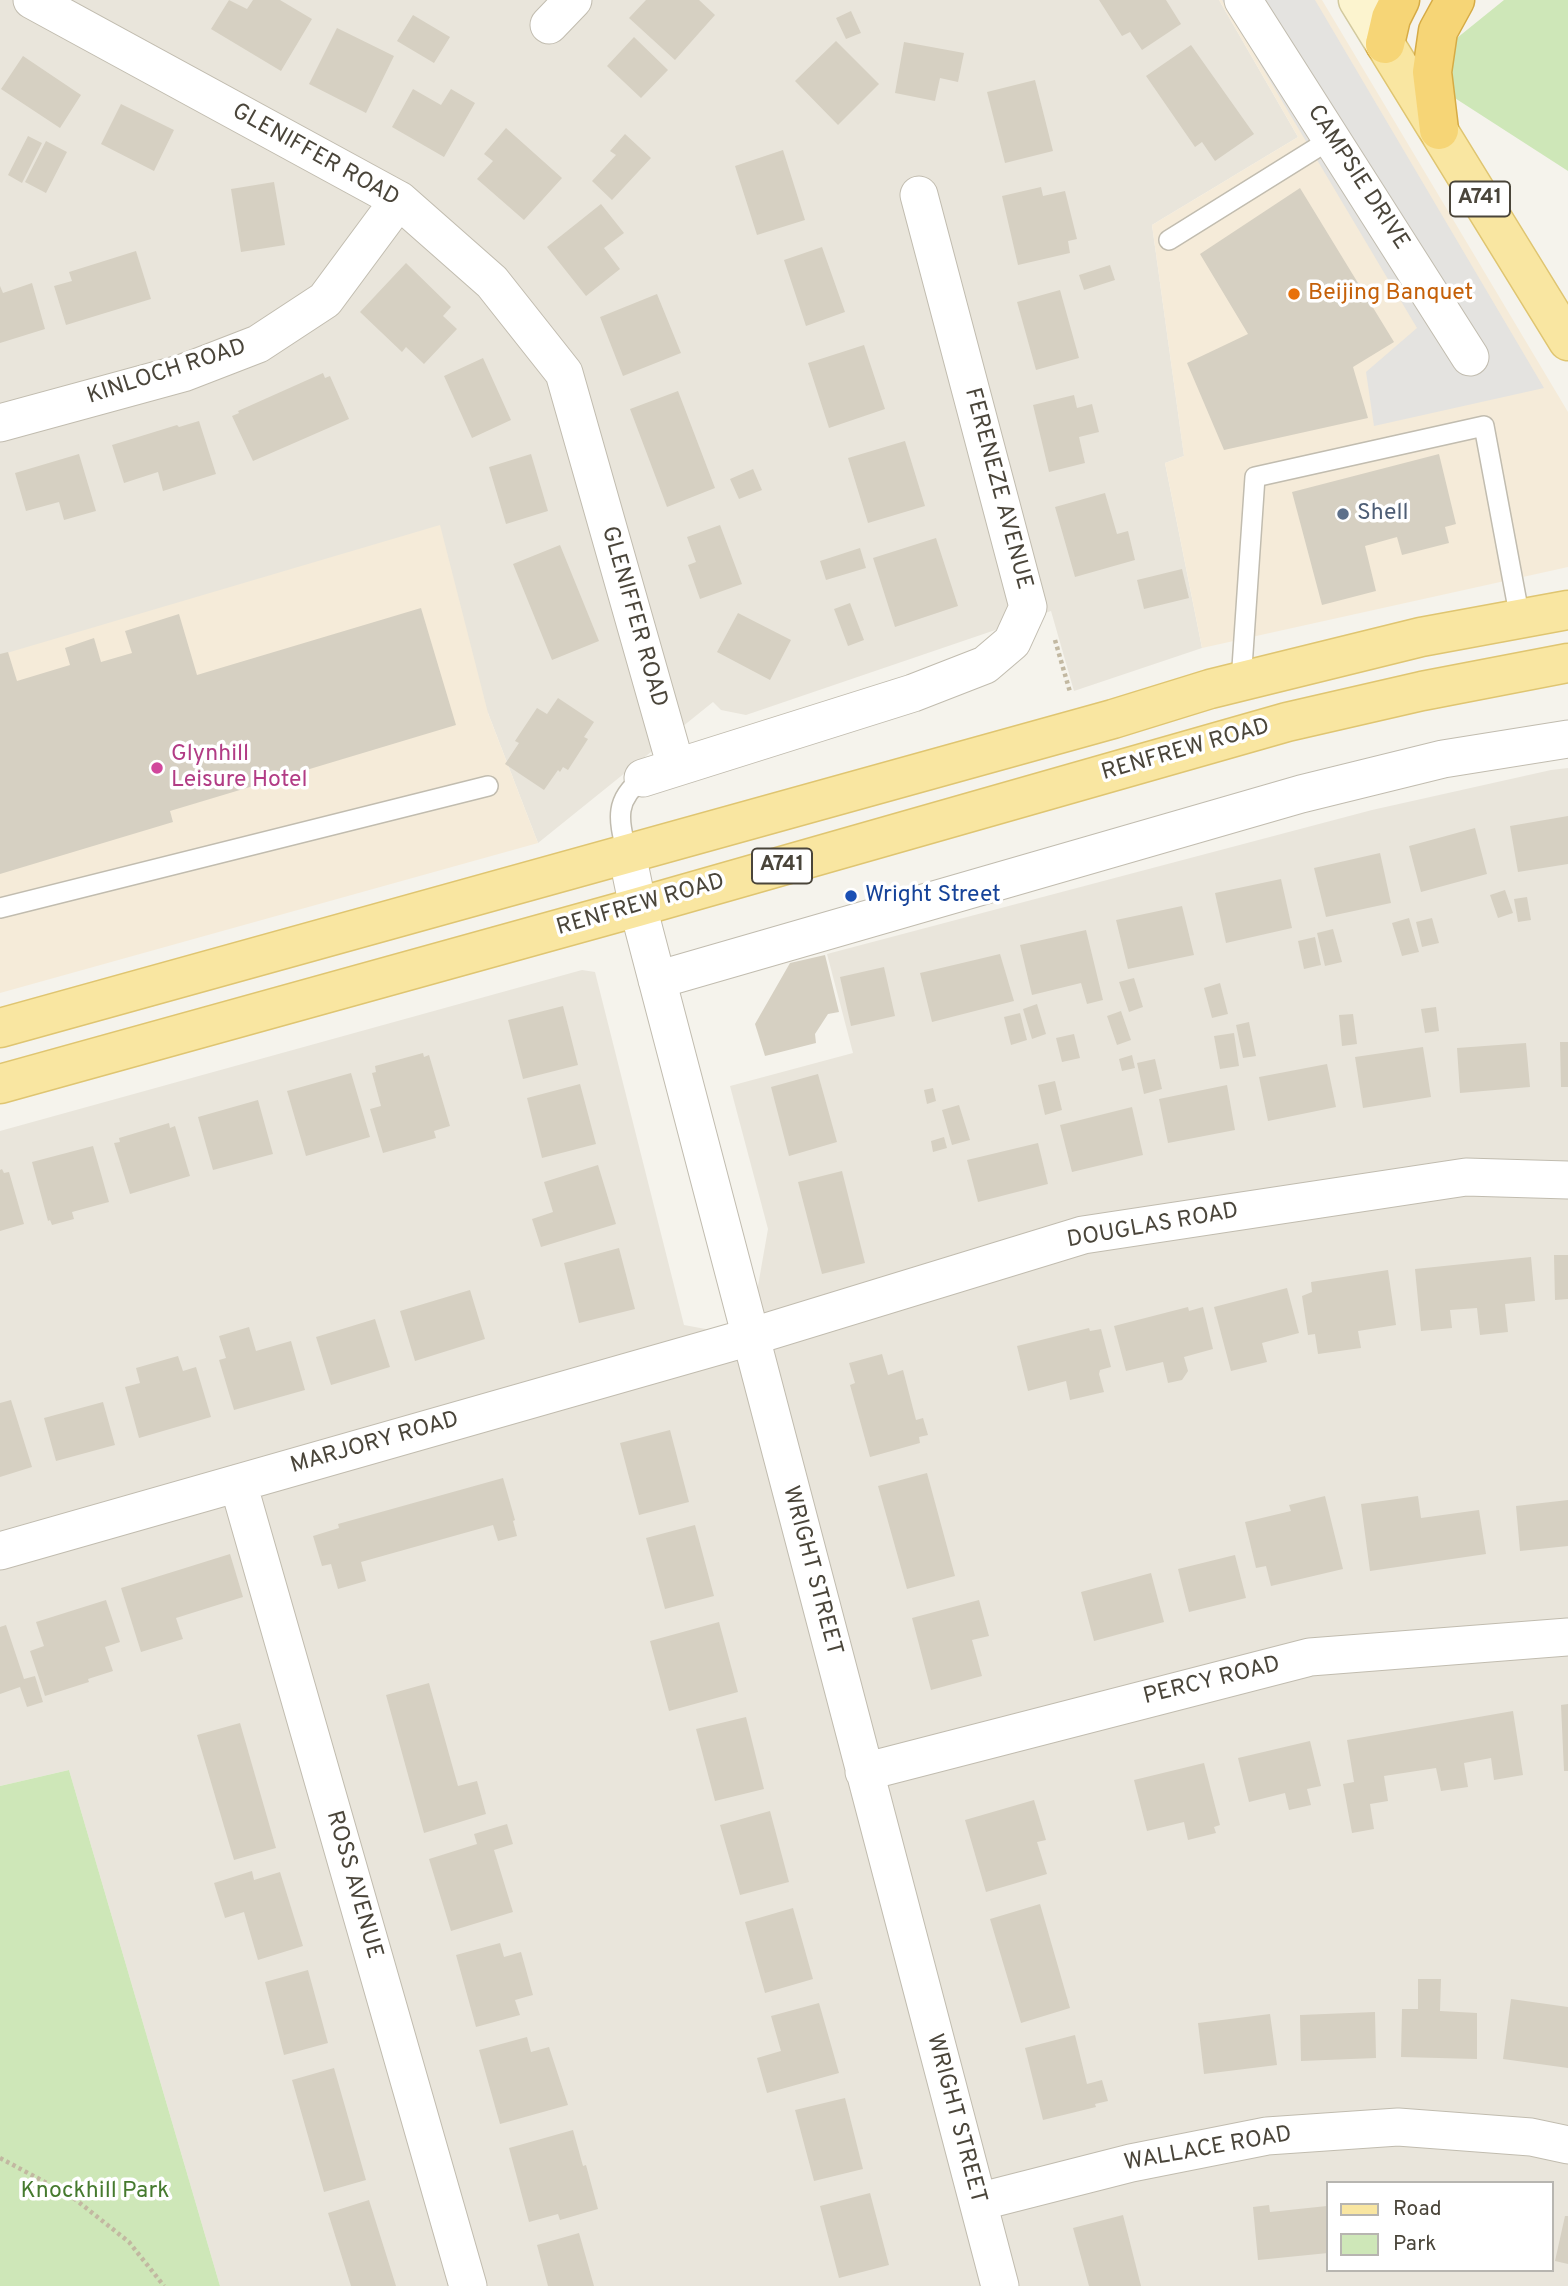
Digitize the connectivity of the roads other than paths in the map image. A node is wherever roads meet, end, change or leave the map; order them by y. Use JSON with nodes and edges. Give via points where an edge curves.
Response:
{"nodes":[{"id":1,"x":1243,"y":0,"type":"edge"},
{"id":2,"x":1358,"y":0,"type":"edge"},
{"id":3,"x":1400,"y":0,"type":"edge"},
{"id":4,"x":1455,"y":0,"type":"edge"},
{"id":5,"x":50,"y":4,"type":"edge"},
{"id":6,"x":1385,"y":44,"type":"junction"},
{"id":7,"x":1439,"y":131,"type":"junction"},
{"id":8,"x":1331,"y":139,"type":"junction"},
{"id":9,"x":919,"y":195,"type":"dead end"},
{"id":10,"x":399,"y":201,"type":"junction"},
{"id":11,"x":1169,"y":240,"type":"dead end"},
{"id":12,"x":1521,"y":267,"type":"junction"},
{"id":13,"x":1568,"y":312,"type":"edge"},
{"id":14,"x":1568,"y":341,"type":"edge"},
{"id":15,"x":1470,"y":356,"type":"dead end"},
{"id":16,"x":0,"y":423,"type":"edge"},
{"id":17,"x":1568,"y":610,"type":"edge"},
{"id":18,"x":1520,"y":619,"type":"junction"},
{"id":19,"x":1568,"y":663,"type":"edge"},
{"id":20,"x":1241,"y":682,"type":"junction"},
{"id":21,"x":1568,"y":739,"type":"edge"},
{"id":22,"x":660,"y":772,"type":"junction"},
{"id":23,"x":488,"y":786,"type":"dead end"},
{"id":24,"x":627,"y":854,"type":"junction"},
{"id":25,"x":638,"y":907,"type":"junction"},
{"id":26,"x":0,"y":908,"type":"edge"},
{"id":27,"x":657,"y":980,"type":"junction"},
{"id":28,"x":0,"y":1028,"type":"edge"},
{"id":29,"x":0,"y":1084,"type":"edge"},
{"id":30,"x":1568,"y":1180,"type":"edge"},
{"id":31,"x":750,"y":1337,"type":"junction"},
{"id":32,"x":237,"y":1483,"type":"junction"},
{"id":33,"x":0,"y":1551,"type":"edge"},
{"id":34,"x":1568,"y":1637,"type":"edge"},
{"id":35,"x":864,"y":1772,"type":"junction"},
{"id":36,"x":1568,"y":2145,"type":"edge"},
{"id":37,"x":978,"y":2203,"type":"junction"},
{"id":38,"x":468,"y":2286,"type":"edge"},
{"id":39,"x":1000,"y":2286,"type":"edge"}],
"edges":[{"from":1,"to":8,"type":"street","name":"CAMPSIE DRIVE"},
{"from":2,"to":6,"type":"street"},
{"from":3,"to":6,"type":"highway"},
{"from":4,"to":7,"type":"highway","via":[[1438,31],[1432,72]]},
{"from":5,"to":10,"type":"street","name":"GLENIFFER ROAD"},
{"from":6,"to":7,"type":"main road","number":"A741"},
{"from":7,"to":12,"type":"main road","number":"A741"},
{"from":8,"to":11,"type":"lane"},
{"from":8,"to":15,"type":"street","name":"CAMPSIE DRIVE"},
{"from":9,"to":22,"type":"street","name":"FERENEZE AVENUE","via":[[1028,607],[1012,642],[985,665],[913,693]]},
{"from":10,"to":16,"type":"street","name":"KINLOCH ROAD","via":[[325,300],[258,344],[183,373]]},
{"from":10,"to":22,"type":"street","name":"GLENIFFER ROAD","via":[[492,282],[564,373]]},
{"from":12,"to":13,"type":"main road","number":"A741"},
{"from":12,"to":14,"type":"main road","number":"A741"},
{"from":17,"to":18,"type":"main road","number":"A741"},
{"from":18,"to":20,"type":"main road","number":"A741","via":[[1421,637]]},
{"from":18,"to":20,"type":"lane","via":[[1483,426],[1255,477]]},
{"from":19,"to":25,"type":"main road","name":"RENFREW ROAD","number":"A741","via":[[1287,722]]},
{"from":20,"to":24,"type":"main road","number":"A741"},
{"from":21,"to":27,"type":"street","via":[[1443,759],[1301,794]]},
{"from":22,"to":24,"type":"lane","via":[[631,788],[622,801],[620,822]]},
{"from":23,"to":26,"type":"lane"},
{"from":24,"to":25,"type":"street","name":"WRIGHT STREET"},
{"from":24,"to":28,"type":"main road","number":"A741"},
{"from":25,"to":27,"type":"street","name":"WRIGHT STREET"},
{"from":25,"to":29,"type":"main road","name":"RENFREW ROAD","number":"A741"},
{"from":27,"to":31,"type":"street","name":"WRIGHT STREET"},
{"from":30,"to":31,"type":"street","name":"DOUGLAS ROAD","via":[[1466,1177],[1083,1235]]},
{"from":31,"to":32,"type":"street","name":"MARJORY ROAD"},
{"from":31,"to":35,"type":"street","name":"WRIGHT STREET"},
{"from":32,"to":33,"type":"street","name":"MARJORY ROAD"},
{"from":32,"to":38,"type":"street","name":"ROSS AVENUE"},
{"from":34,"to":35,"type":"street","name":"PERCY ROAD","via":[[1310,1657]]},
{"from":35,"to":37,"type":"street","name":"WRIGHT STREET"},
{"from":36,"to":37,"type":"street","name":"WALLACE ROAD","via":[[1531,2137],[1398,2127],[1267,2136],[1131,2163]]},
{"from":37,"to":39,"type":"street","name":"WRIGHT STREET"}]}
